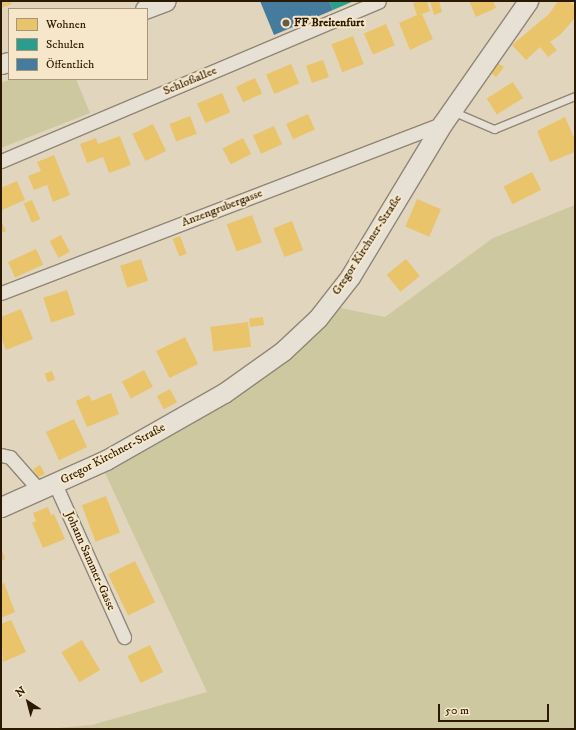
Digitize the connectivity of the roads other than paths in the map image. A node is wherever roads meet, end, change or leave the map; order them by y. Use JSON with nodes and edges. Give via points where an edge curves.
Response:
{"nodes":[{"id":1,"x":166,"y":1,"type":"edge"},
{"id":2,"x":379,"y":1,"type":"edge"},
{"id":3,"x":528,"y":1,"type":"edge"},
{"id":4,"x":148,"y":8,"type":"edge"},
{"id":5,"x":575,"y":96,"type":"edge"},
{"id":6,"x":447,"y":117,"type":"junction"},
{"id":7,"x":1,"y":161,"type":"edge"},
{"id":8,"x":1,"y":292,"type":"edge"},
{"id":9,"x":1,"y":455,"type":"edge"},
{"id":10,"x":48,"y":488,"type":"junction"},
{"id":11,"x":1,"y":507,"type":"edge"},
{"id":12,"x":124,"y":637,"type":"dead end"}],
"edges":[{"from":1,"to":4,"type":"street"},
{"from":2,"to":7,"type":"street","name":"Schloßallee"},
{"from":3,"to":6,"type":"street","name":"Gregor Kirchner-Straße"},
{"from":5,"to":6,"type":"lane","via":[[494,129]]},
{"from":6,"to":8,"type":"street","name":"Anzengrubergasse"},
{"from":6,"to":10,"type":"street","name":"Gregor Kirchner-Straße","via":[[350,277],[318,318],[283,352],[224,393],[106,460]]},
{"from":9,"to":10,"type":"street","name":"Johann Sammer-Gasse","via":[[10,457]]},
{"from":10,"to":11,"type":"street","name":"Gregor Kirchner-Straße"},
{"from":10,"to":12,"type":"street","name":"Johann Sammer-Gasse"}]}
